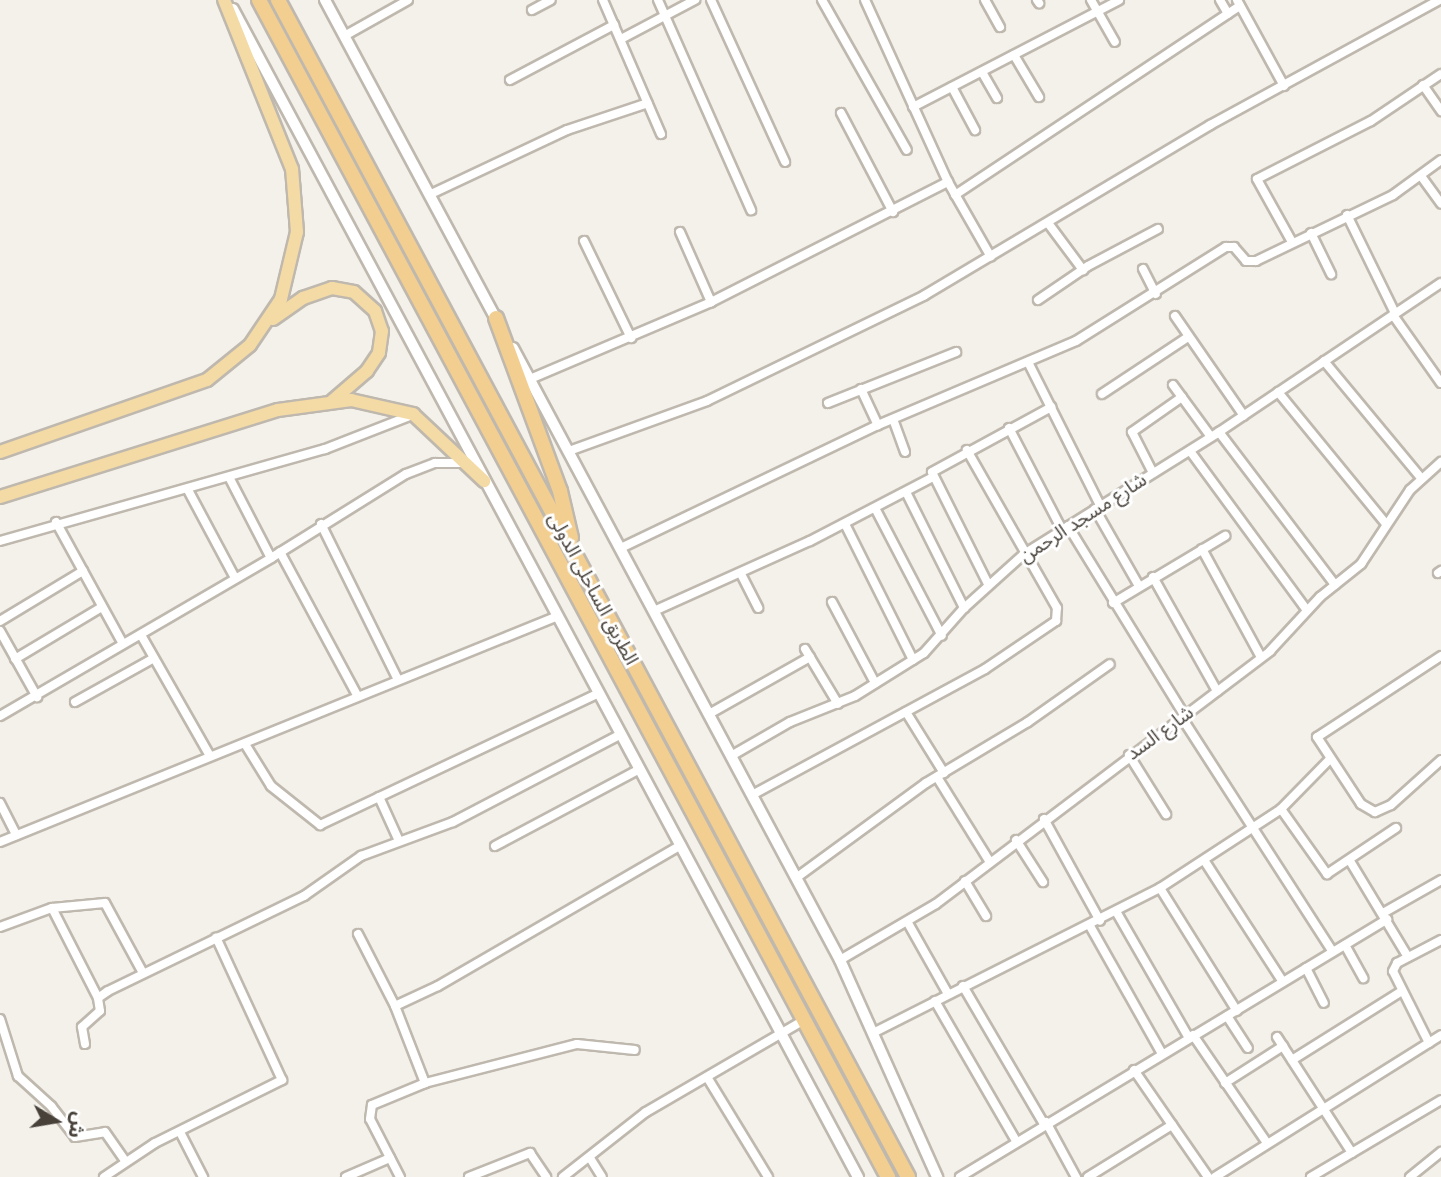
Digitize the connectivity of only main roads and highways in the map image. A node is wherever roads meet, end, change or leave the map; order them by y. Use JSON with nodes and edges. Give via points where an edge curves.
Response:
{"nodes":[{"id":1,"x":226,"y":0,"type":"edge"},
{"id":2,"x":259,"y":0,"type":"edge"},
{"id":3,"x":278,"y":0,"type":"edge"},
{"id":4,"x":496,"y":318,"type":"road end"},
{"id":5,"x":263,"y":328,"type":"junction"},
{"id":6,"x":332,"y":401,"type":"junction"},
{"id":7,"x":0,"y":452,"type":"edge"},
{"id":8,"x":484,"y":481,"type":"road end"},
{"id":9,"x":0,"y":497,"type":"edge"},
{"id":10,"x":574,"y":553,"type":"junction"},
{"id":11,"x":888,"y":1177,"type":"edge"},
{"id":12,"x":908,"y":1177,"type":"edge"}],
"edges":[{"from":1,"to":5,"type":"main road","via":[[288,155],[296,198],[296,240],[288,281]]},
{"from":2,"to":11,"type":"highway","name":"الطريق الساحلى الدولى"},
{"from":3,"to":10,"type":"highway","name":"الطريق الساحلى الدولى"},
{"from":4,"to":10,"type":"highway","via":[[560,491]]},
{"from":5,"to":6,"type":"main road","via":[[294,303],[332,288],[354,292],[371,305],[382,331],[379,353]]},
{"from":5,"to":7,"type":"main road","via":[[237,358],[206,380]]},
{"from":6,"to":8,"type":"main road","via":[[371,402],[413,414]]},
{"from":6,"to":9,"type":"main road","via":[[278,410]]},
{"from":10,"to":12,"type":"highway","name":"الطريق الساحلى الدولى"}]}
